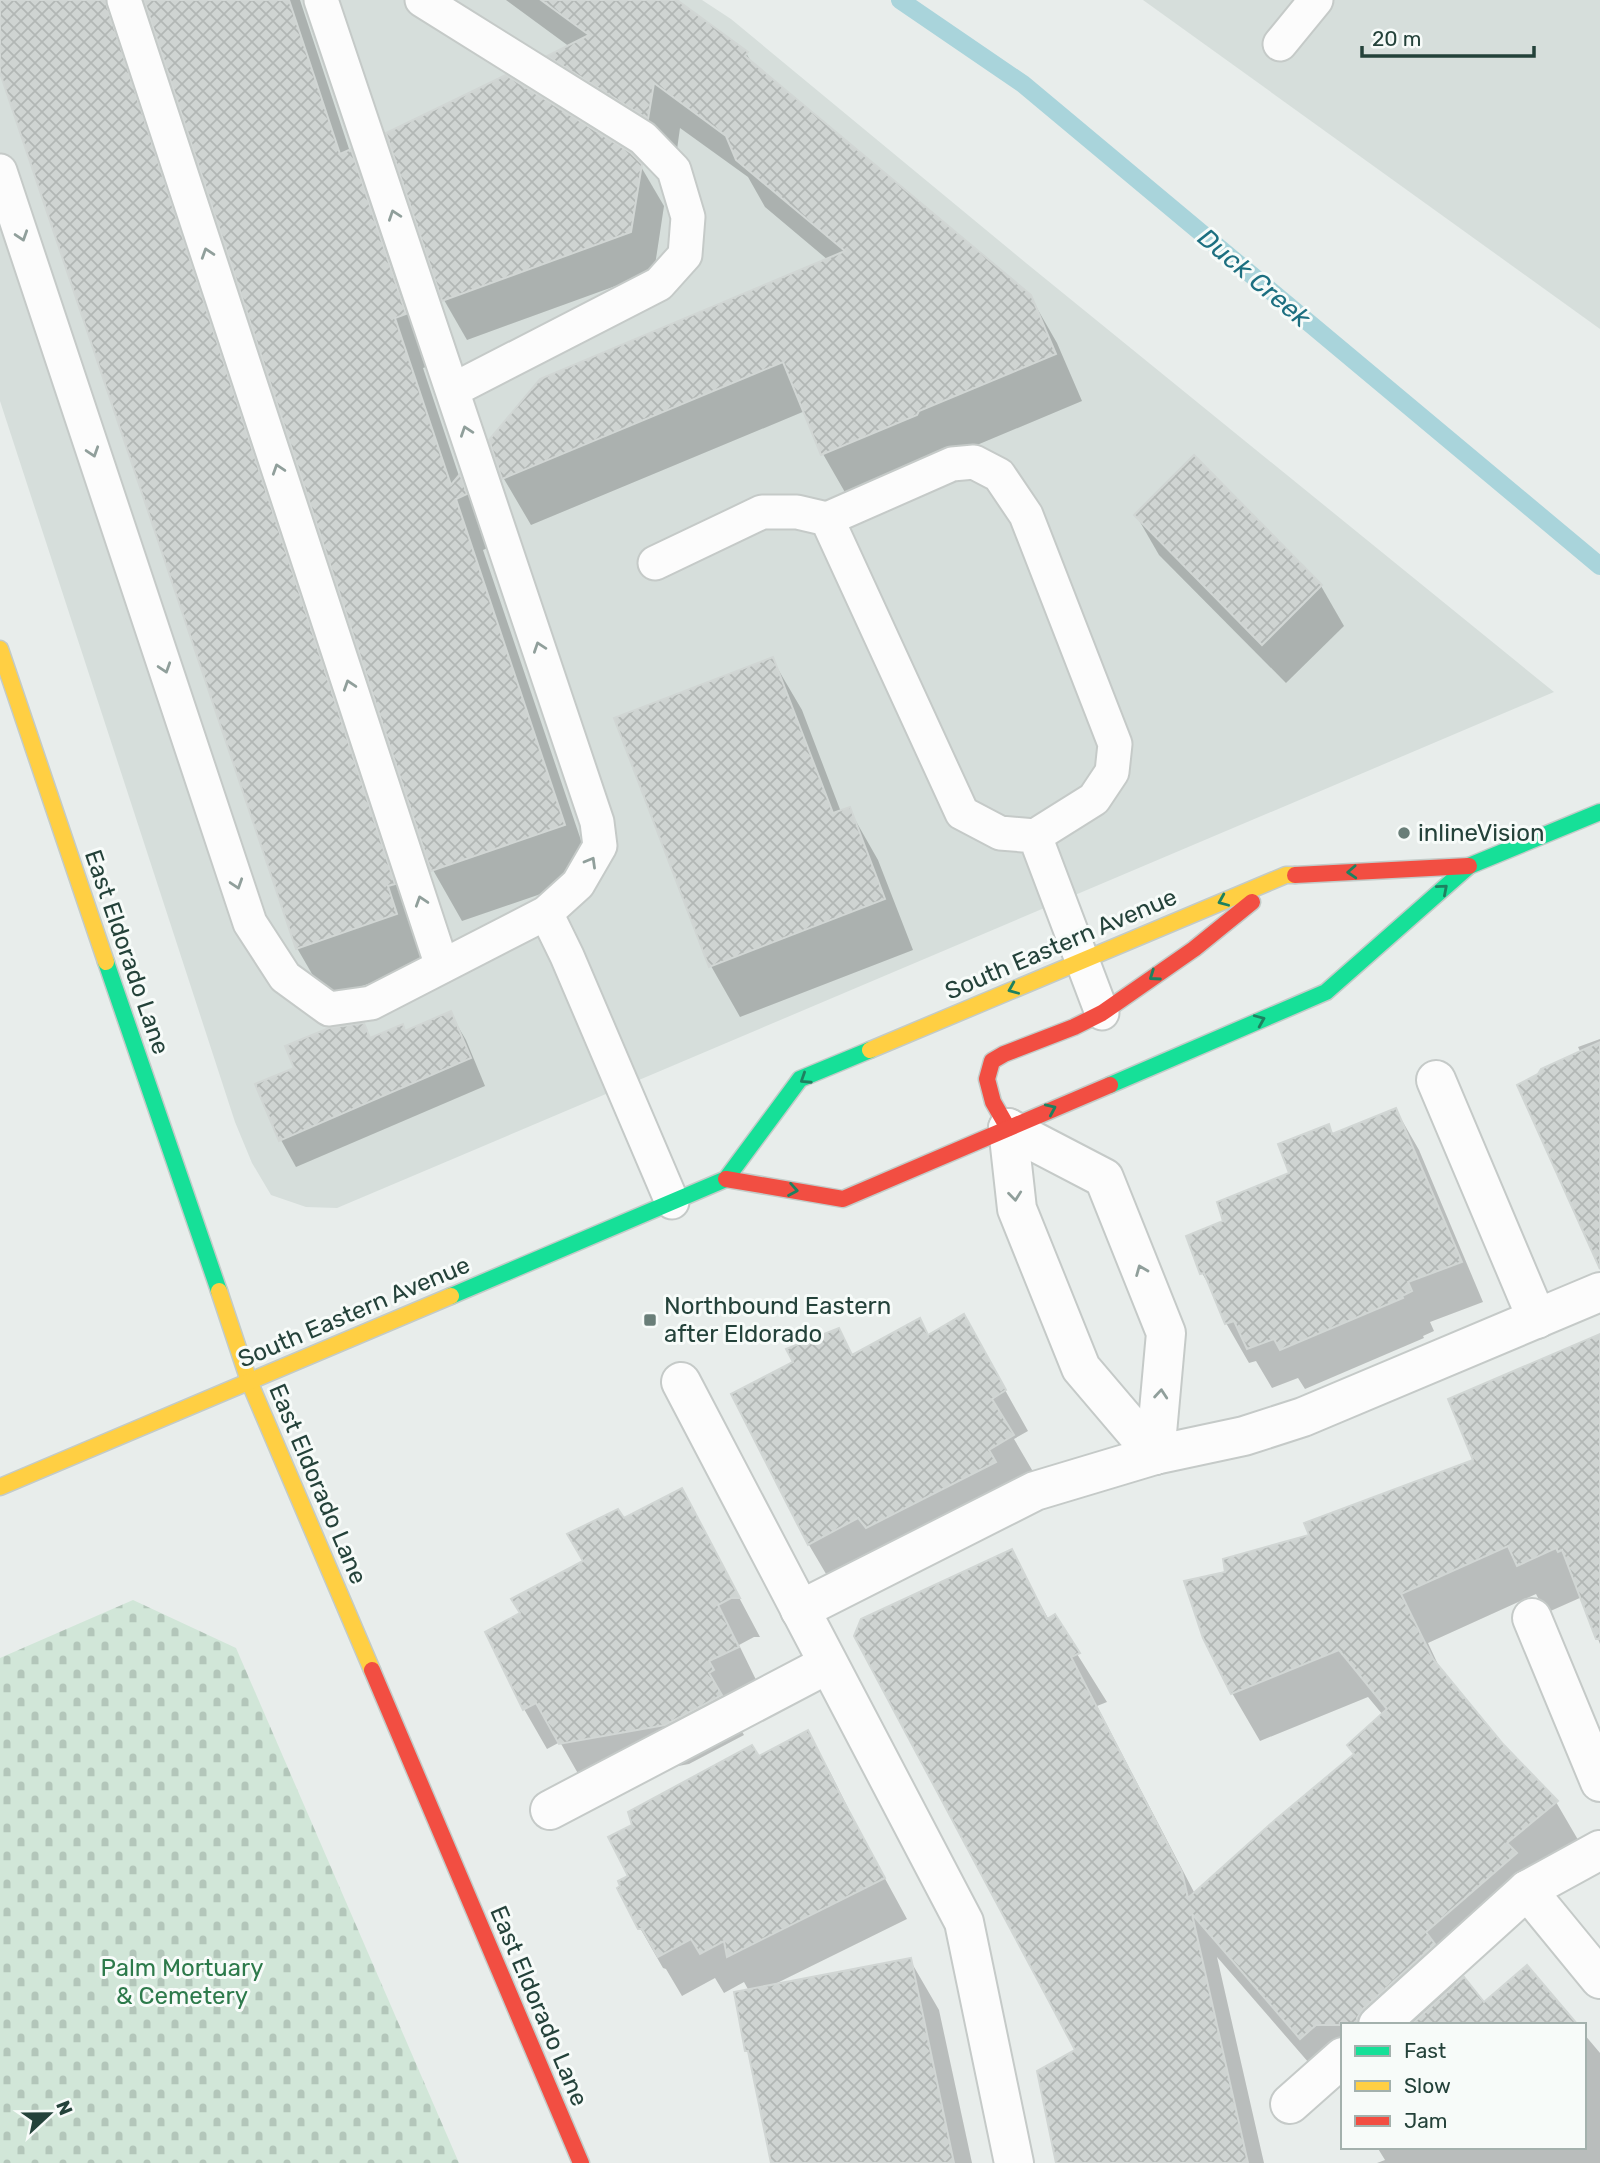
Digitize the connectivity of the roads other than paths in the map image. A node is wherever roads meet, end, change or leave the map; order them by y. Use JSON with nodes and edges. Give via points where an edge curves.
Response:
{"nodes":[{"id":1,"x":124,"y":0,"type":"edge"},
{"id":2,"x":321,"y":0,"type":"edge"},
{"id":3,"x":422,"y":0,"type":"edge"},
{"id":4,"x":1316,"y":0,"type":"edge"},
{"id":5,"x":1280,"y":44,"type":"dead end"},
{"id":6,"x":0,"y":171,"type":"edge"},
{"id":7,"x":453,"y":390,"type":"junction"},
{"id":8,"x":827,"y":519,"type":"junction"},
{"id":9,"x":655,"y":563,"type":"dead end"},
{"id":10,"x":0,"y":649,"type":"edge"},
{"id":11,"x":1600,"y":812,"type":"edge"},
{"id":12,"x":1035,"y":836,"type":"junction"},
{"id":13,"x":1469,"y":866,"type":"junction"},
{"id":14,"x":1286,"y":874,"type":"junction"},
{"id":15,"x":546,"y":913,"type":"junction"},
{"id":16,"x":1082,"y":960,"type":"junction"},
{"id":17,"x":442,"y":966,"type":"junction"},
{"id":18,"x":1102,"y":1013,"type":"junction"},
{"id":19,"x":1436,"y":1080,"type":"dead end"},
{"id":20,"x":1009,"y":1128,"type":"junction"},
{"id":21,"x":726,"y":1179,"type":"junction"},
{"id":22,"x":672,"y":1202,"type":"junction"},
{"id":23,"x":1600,"y":1292,"type":"edge"},
{"id":24,"x":1537,"y":1319,"type":"junction"},
{"id":25,"x":249,"y":1381,"type":"junction"},
{"id":26,"x":681,"y":1382,"type":"dead end"},
{"id":27,"x":1155,"y":1455,"type":"junction"},
{"id":28,"x":0,"y":1487,"type":"edge"},
{"id":29,"x":800,"y":1610,"type":"junction"},
{"id":30,"x":1532,"y":1618,"type":"dead end"},
{"id":31,"x":828,"y":1664,"type":"junction"},
{"id":32,"x":1600,"y":1782,"type":"edge"},
{"id":33,"x":550,"y":1810,"type":"dead end"},
{"id":34,"x":1600,"y":1850,"type":"edge"},
{"id":35,"x":1527,"y":1890,"type":"junction"},
{"id":36,"x":1600,"y":1979,"type":"edge"},
{"id":37,"x":1380,"y":2023,"type":"edge"},
{"id":38,"x":1341,"y":2059,"type":"edge"},
{"id":39,"x":1290,"y":2104,"type":"dead end"},
{"id":40,"x":581,"y":2163,"type":"edge"},
{"id":41,"x":1014,"y":2163,"type":"edge"}],
"edges":[{"from":17,"to":1,"type":"lane","one_way":true},
{"from":7,"to":2,"type":"lane","one_way":true},
{"from":3,"to":7,"type":"lane","via":[[643,138],[674,170],[688,217],[684,255],[659,284]]},
{"from":4,"to":5,"type":"lane"},
{"from":6,"to":17,"type":"lane","one_way":true,"via":[[250,923],[285,977],[329,1009],[371,1003]]},
{"from":15,"to":7,"type":"lane","one_way":true,"via":[[578,884],[600,846],[597,822]]},
{"from":8,"to":9,"type":"lane","via":[[797,512],[762,512]]},
{"from":8,"to":12,"type":"lane","via":[[962,813],[1000,833]]},
{"from":8,"to":12,"type":"lane","via":[[952,464],[974,462],[999,475],[1026,515],[1115,744],[1112,772],[1094,799]]},
{"from":10,"to":25,"type":"main road","name":"East Eldorado Lane"},
{"from":11,"to":13,"type":"main road","name":"South Eastern Avenue"},
{"from":12,"to":16,"type":"lane"},
{"from":13,"to":14,"type":"main road","name":"South Eastern Avenue","one_way":true},
{"from":20,"to":13,"type":"main road","name":"South Eastern Avenue","one_way":true,"via":[[1326,992]]},
{"from":14,"to":16,"type":"main road","name":"South Eastern Avenue","one_way":true},
{"from":14,"to":18,"type":"main road","one_way":true,"via":[[1194,949]]},
{"from":15,"to":17,"type":"lane"},
{"from":15,"to":22,"type":"lane"},
{"from":16,"to":18,"type":"lane"},
{"from":16,"to":21,"type":"main road","name":"South Eastern Avenue","one_way":true,"via":[[800,1079]]},
{"from":18,"to":20,"type":"main road","via":[[992,1061],[986,1079]]},
{"from":19,"to":24,"type":"street"},
{"from":21,"to":20,"type":"main road","name":"South Eastern Avenue","one_way":true,"via":[[843,1199]]},
{"from":20,"to":27,"type":"street","one_way":true,"via":[[1017,1209],[1081,1368]]},
{"from":27,"to":20,"type":"street","one_way":true,"via":[[1166,1333],[1104,1178]]},
{"from":21,"to":22,"type":"main road","name":"South Eastern Avenue"},
{"from":22,"to":25,"type":"main road","name":"South Eastern Avenue"},
{"from":23,"to":24,"type":"street"},
{"from":24,"to":27,"type":"street","via":[[1303,1417],[1244,1436]]},
{"from":25,"to":28,"type":"main road","name":"South Eastern Avenue"},
{"from":25,"to":40,"type":"main road","name":"East Eldorado Lane"},
{"from":26,"to":29,"type":"street"},
{"from":27,"to":29,"type":"street","via":[[1035,1491]]},
{"from":29,"to":31,"type":"street"},
{"from":30,"to":32,"type":"street"},
{"from":31,"to":33,"type":"street"},
{"from":31,"to":41,"type":"street","via":[[964,1922]]},
{"from":34,"to":35,"type":"street"},
{"from":35,"to":36,"type":"street"},
{"from":35,"to":37,"type":"street"},
{"from":38,"to":39,"type":"street"}]}
